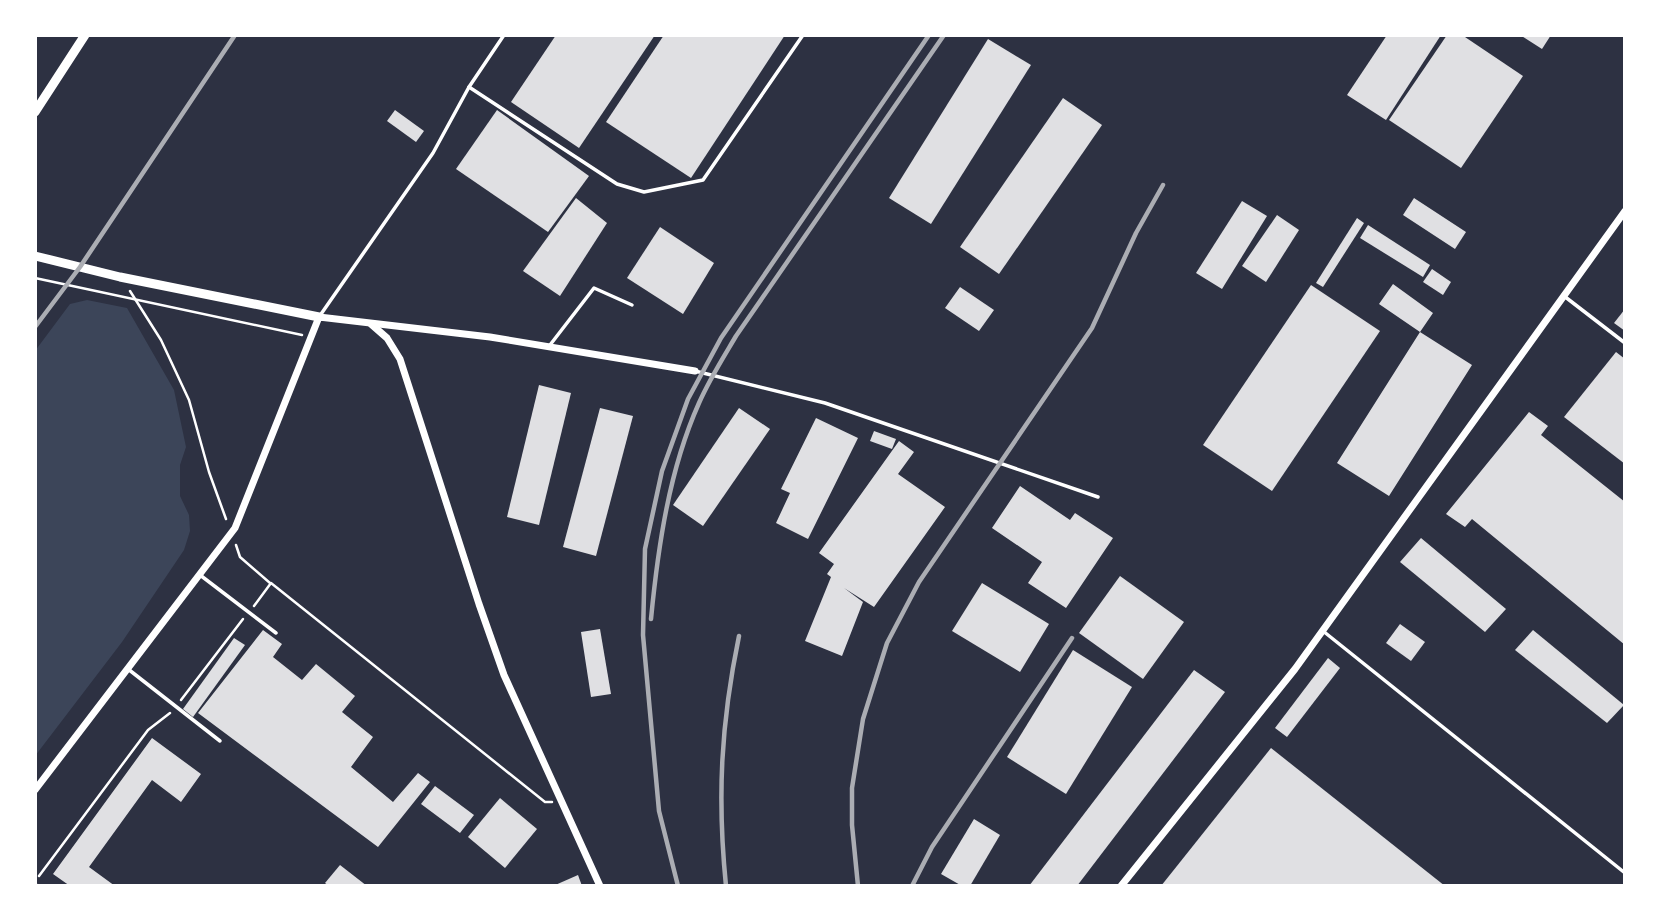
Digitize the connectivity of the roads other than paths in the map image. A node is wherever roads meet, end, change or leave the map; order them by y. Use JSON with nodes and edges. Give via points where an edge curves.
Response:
{"nodes":[{"id":1,"x":85,"y":35,"type":"edge"},
{"id":2,"x":504,"y":35,"type":"edge"},
{"id":3,"x":803,"y":35,"type":"edge"},
{"id":4,"x":469,"y":87,"type":"junction"},
{"id":5,"x":35,"y":112,"type":"edge"},
{"id":6,"x":1625,"y":211,"type":"edge"},
{"id":7,"x":35,"y":256,"type":"edge"},
{"id":8,"x":1564,"y":296,"type":"junction"},
{"id":9,"x":632,"y":305,"type":"dead end"},
{"id":10,"x":320,"y":317,"type":"junction"},
{"id":11,"x":371,"y":324,"type":"junction"},
{"id":12,"x":1625,"y":344,"type":"edge"},
{"id":13,"x":549,"y":347,"type":"junction"},
{"id":14,"x":695,"y":371,"type":"joint"},
{"id":15,"x":1098,"y":497,"type":"dead end"},
{"id":16,"x":200,"y":575,"type":"junction"},
{"id":17,"x":1323,"y":631,"type":"junction"},
{"id":18,"x":276,"y":633,"type":"dead end"},
{"id":19,"x":128,"y":669,"type":"junction"},
{"id":20,"x":220,"y":741,"type":"dead end"},
{"id":21,"x":35,"y":790,"type":"edge"},
{"id":22,"x":1625,"y":873,"type":"edge"},
{"id":23,"x":600,"y":886,"type":"edge"},
{"id":24,"x":1121,"y":886,"type":"edge"}],
"edges":[{"from":1,"to":5,"type":"street"},
{"from":2,"to":4,"type":"lane"},
{"from":3,"to":4,"type":"lane","via":[[703,180],[644,192],[617,184]]},
{"from":4,"to":10,"type":"lane","via":[[433,153]]},
{"from":6,"to":8,"type":"street"},
{"from":7,"to":10,"type":"street"},
{"from":8,"to":12,"type":"lane"},
{"from":8,"to":17,"type":"street"},
{"from":9,"to":13,"type":"lane","via":[[594,288]]},
{"from":10,"to":11,"type":"street"},
{"from":10,"to":16,"type":"street","via":[[231,533]]},
{"from":11,"to":13,"type":"street"},
{"from":11,"to":23,"type":"street","via":[[400,359],[500,663]]},
{"from":13,"to":14,"type":"street"},
{"from":14,"to":15,"type":"lane","via":[[825,403]]},
{"from":16,"to":18,"type":"lane"},
{"from":16,"to":19,"type":"street"},
{"from":17,"to":22,"type":"lane"},
{"from":17,"to":24,"type":"street"},
{"from":19,"to":20,"type":"lane"},
{"from":19,"to":21,"type":"street"}]}
